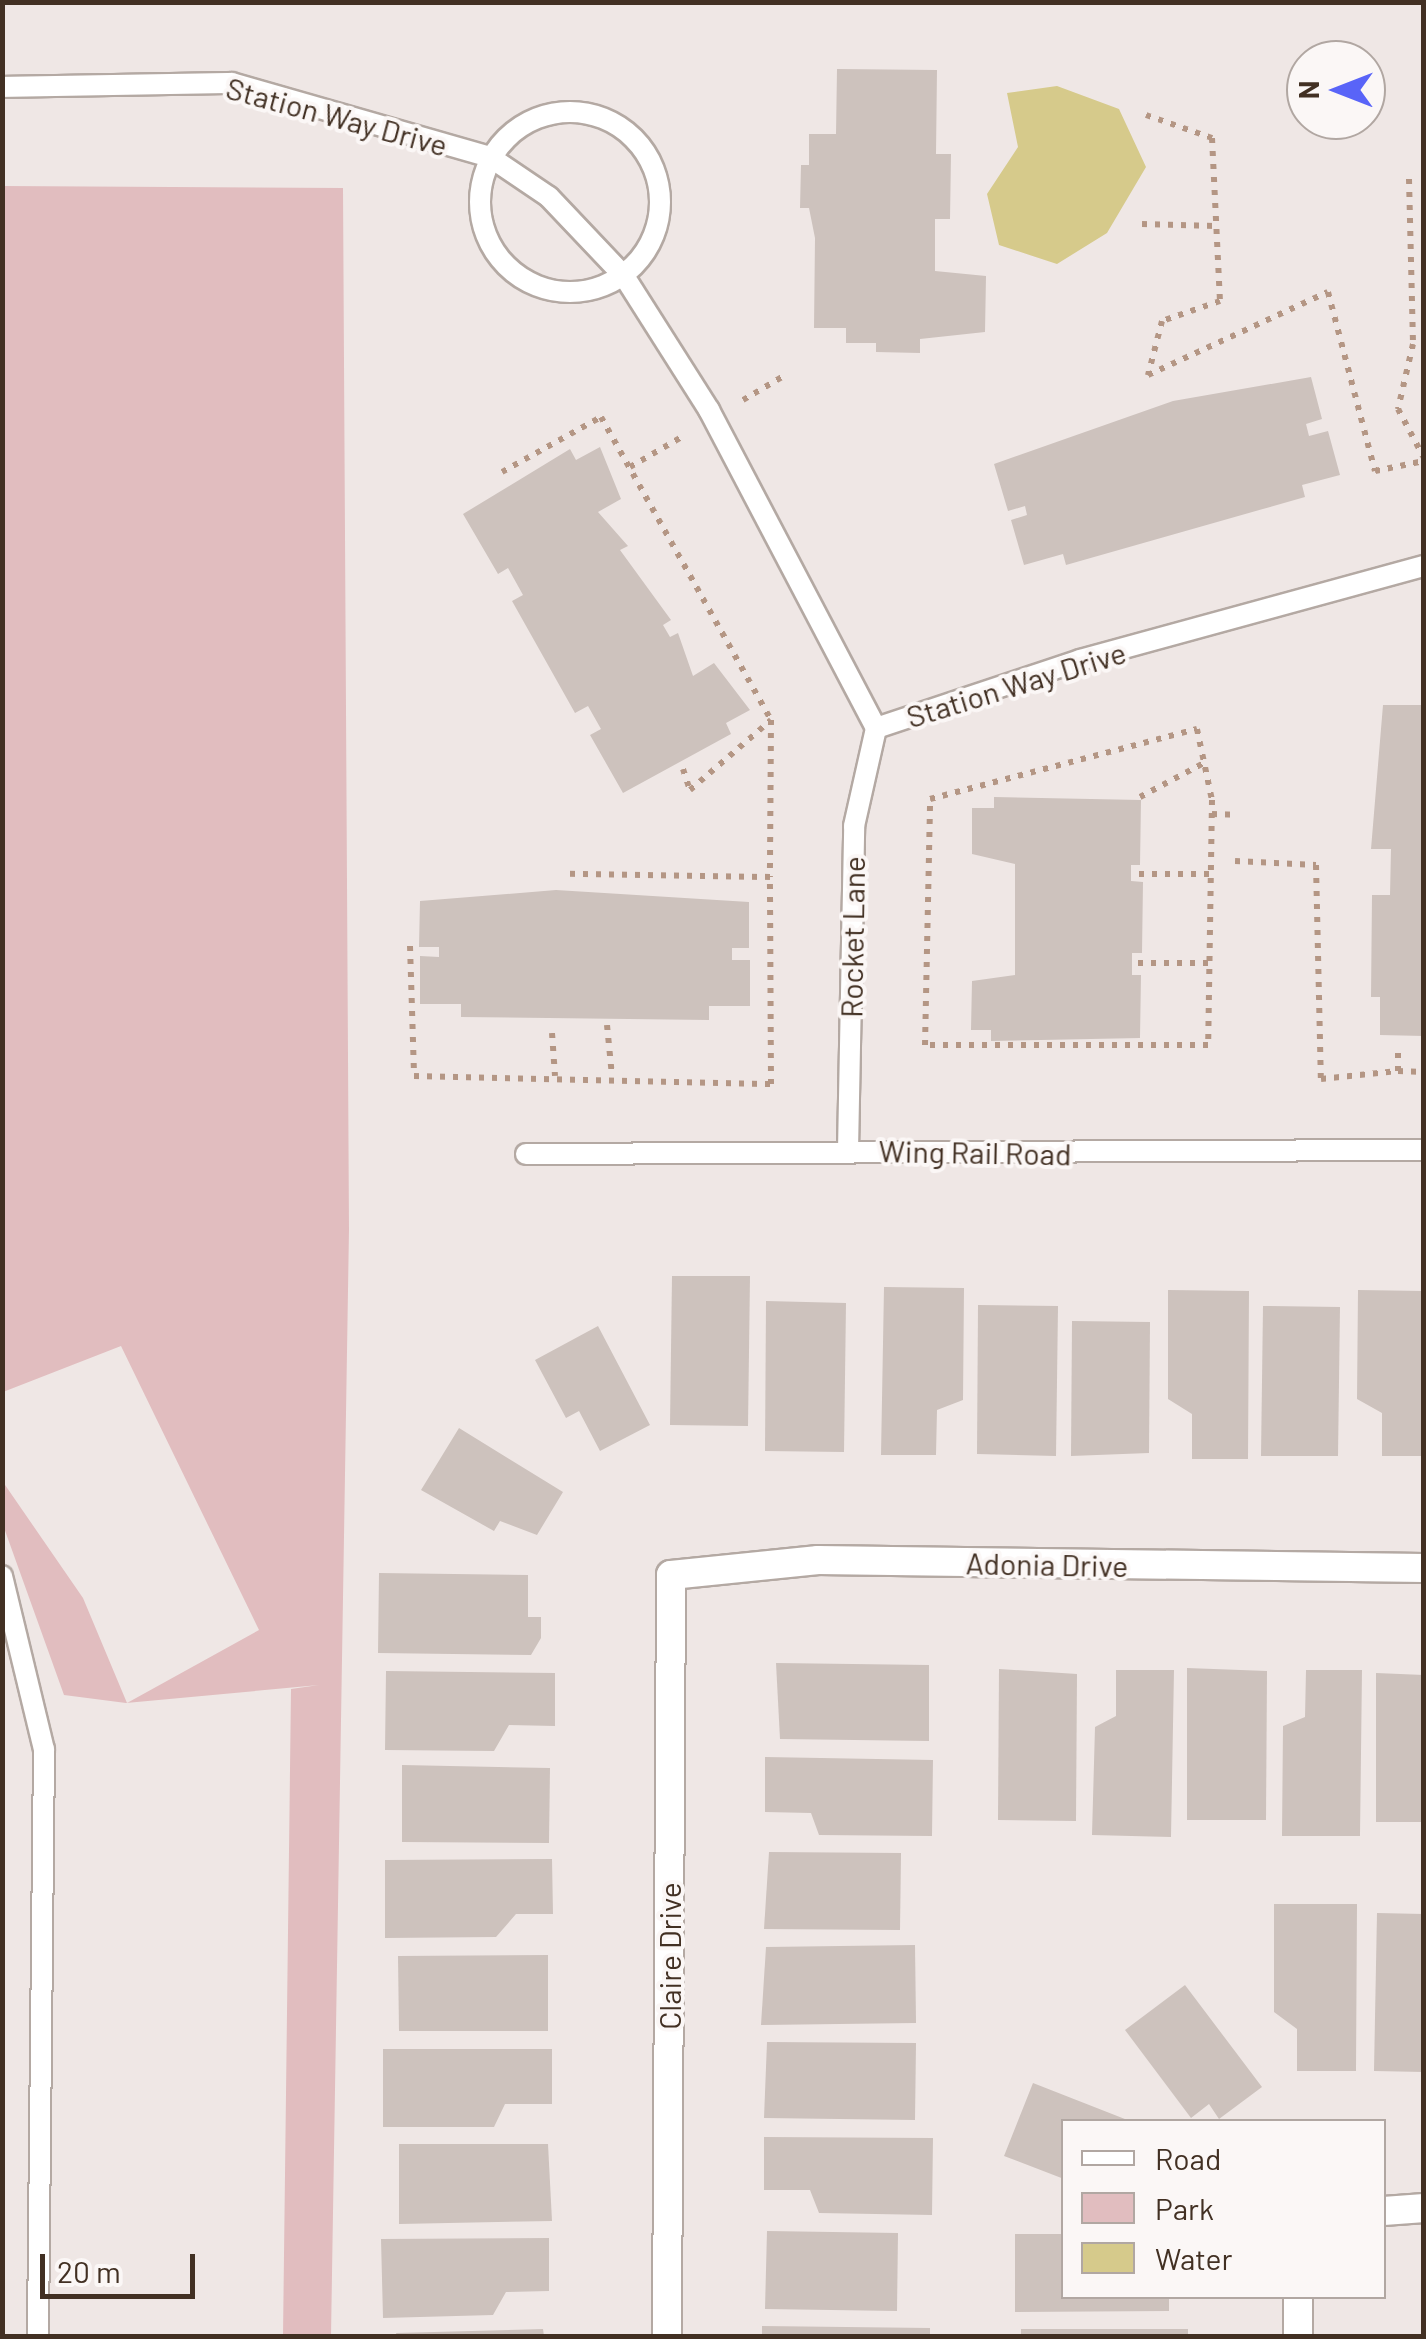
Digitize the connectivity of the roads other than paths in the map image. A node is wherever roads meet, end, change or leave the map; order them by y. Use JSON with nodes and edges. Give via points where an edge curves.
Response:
{"nodes":[{"id":1,"x":2,"y":87,"type":"edge"},
{"id":2,"x":490,"y":158,"type":"junction"},
{"id":3,"x":624,"y":276,"type":"junction"},
{"id":4,"x":1424,"y":566,"type":"edge"},
{"id":5,"x":876,"y":728,"type":"junction"},
{"id":6,"x":848,"y":1150,"type":"junction"},
{"id":7,"x":1424,"y":1150,"type":"edge"},
{"id":8,"x":526,"y":1154,"type":"dead end"},
{"id":9,"x":1424,"y":1568,"type":"edge"},
{"id":10,"x":671,"y":1575,"type":"joint"},
{"id":11,"x":2,"y":1576,"type":"edge"},
{"id":12,"x":1424,"y":2208,"type":"edge"},
{"id":13,"x":1386,"y":2211,"type":"edge"},
{"id":14,"x":1298,"y":2299,"type":"edge"},
{"id":15,"x":38,"y":2336,"type":"edge"},
{"id":16,"x":668,"y":2336,"type":"edge"},
{"id":17,"x":1298,"y":2336,"type":"edge"}],
"edges":[{"from":1,"to":2,"type":"lane","name":"Station Way Drive","via":[[232,84]]},
{"from":2,"to":3,"type":"lane","name":"Station Way Drive","via":[[550,197]]},
{"from":2,"to":3,"type":"lane","name":"Station Way Drive","via":[[478,198],[486,238],[510,272],[546,291],[586,292]]},
{"from":2,"to":3,"type":"lane","via":[[511,132],[570,110],[630,133],[655,174],[660,222]]},
{"from":3,"to":5,"type":"lane","name":"Station Way Drive","via":[[708,410]]},
{"from":4,"to":5,"type":"lane","name":"Station Way Drive","via":[[1080,660]]},
{"from":5,"to":6,"type":"lane","name":"Rocket Lane","via":[[854,826]]},
{"from":6,"to":7,"type":"lane","name":"Wing Rail Road"},
{"from":6,"to":8,"type":"lane","name":"Wing Rail Road"},
{"from":9,"to":10,"type":"street","name":"Adonia Drive","via":[[818,1560]]},
{"from":10,"to":16,"type":"street","name":"Claire Drive"},
{"from":11,"to":15,"type":"lane","via":[[44,1749]]},
{"from":12,"to":13,"type":"street"},
{"from":14,"to":17,"type":"street"}]}
